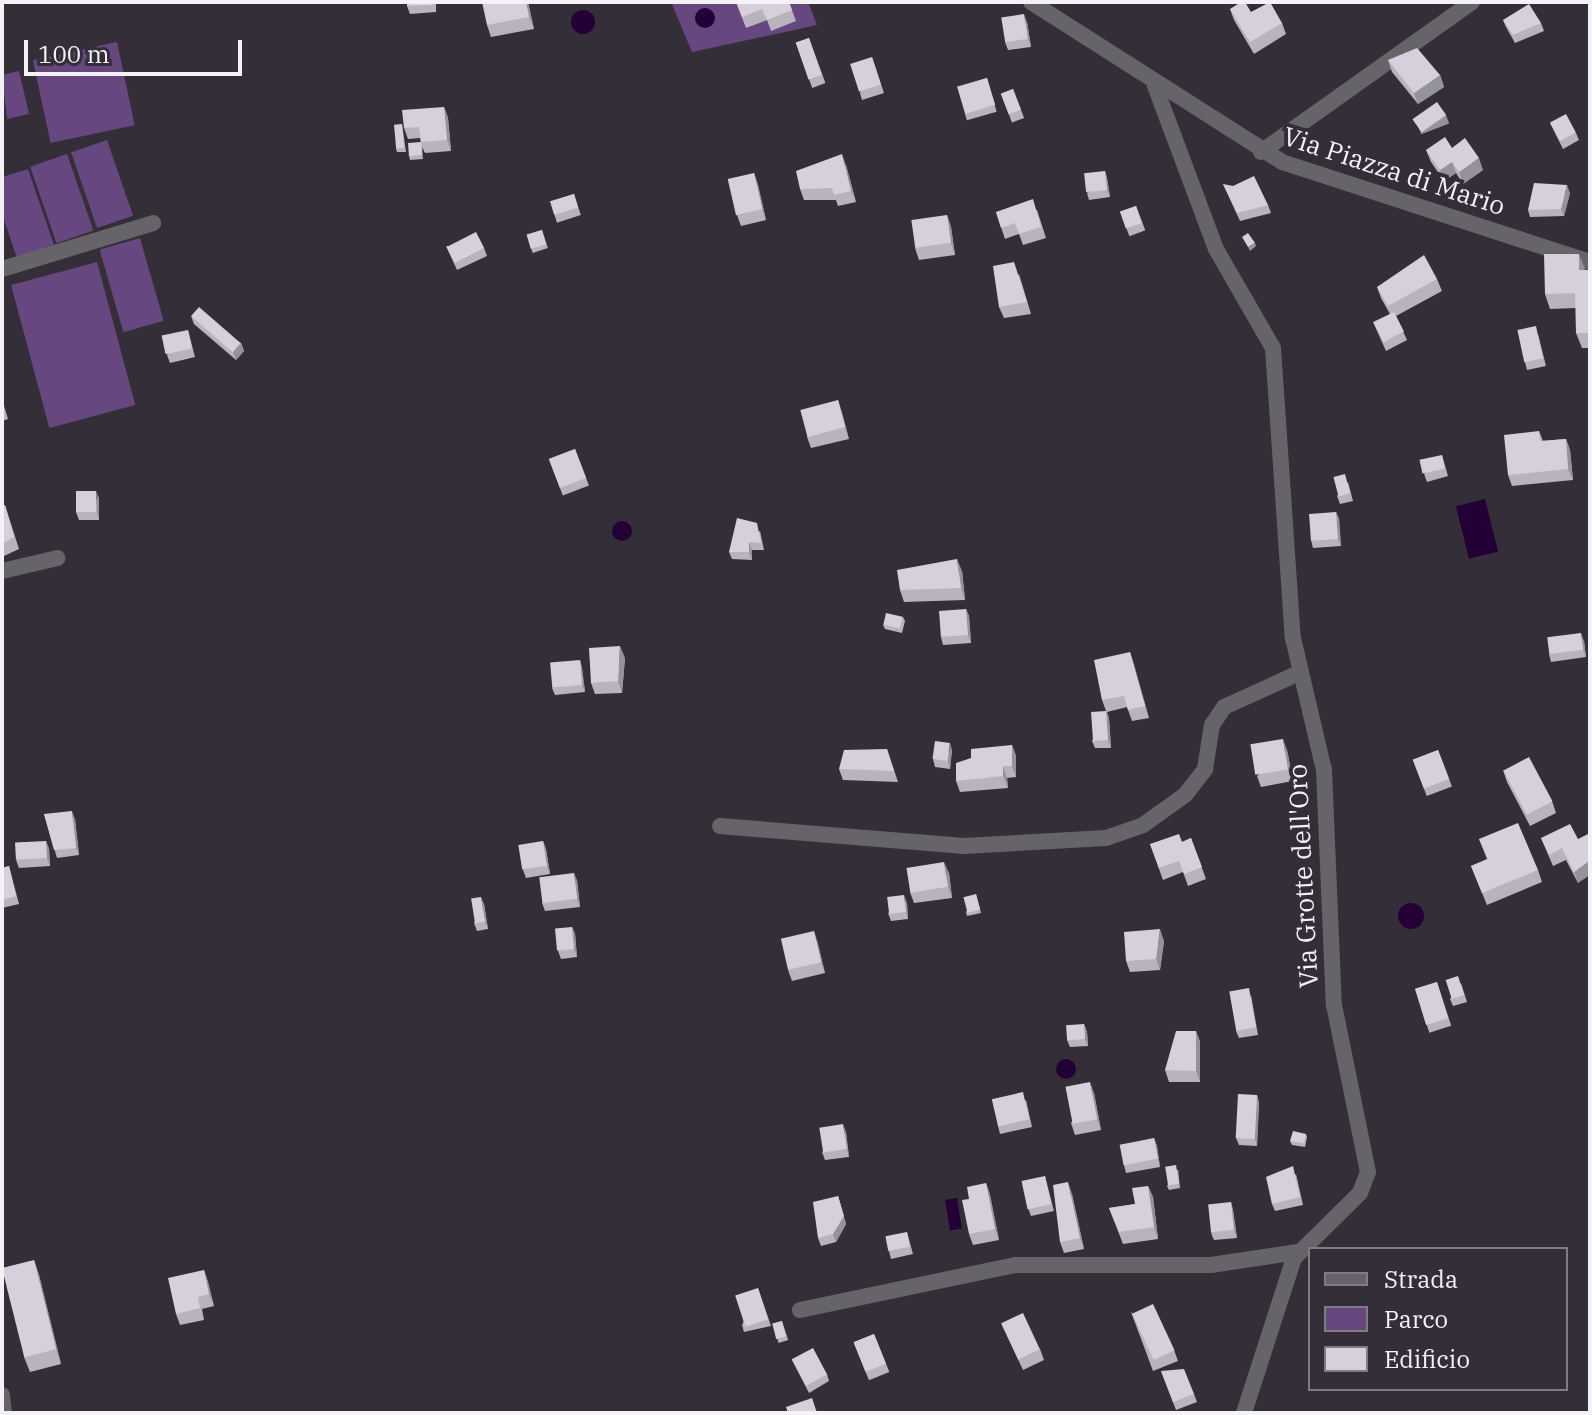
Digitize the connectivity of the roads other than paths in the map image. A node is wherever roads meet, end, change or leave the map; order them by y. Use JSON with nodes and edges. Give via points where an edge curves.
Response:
{"nodes":[{"id":1,"x":1031,"y":2,"type":"edge"},
{"id":2,"x":1472,"y":2,"type":"edge"},
{"id":3,"x":1155,"y":86,"type":"junction"},
{"id":4,"x":1261,"y":152,"type":"junction"},
{"id":5,"x":153,"y":223,"type":"dead end"},
{"id":6,"x":1590,"y":262,"type":"edge"},
{"id":7,"x":2,"y":269,"type":"edge"},
{"id":8,"x":58,"y":558,"type":"dead end"},
{"id":9,"x":2,"y":571,"type":"edge"},
{"id":10,"x":1299,"y":673,"type":"junction"},
{"id":11,"x":720,"y":826,"type":"dead end"},
{"id":12,"x":1298,"y":1252,"type":"junction"},
{"id":13,"x":800,"y":1310,"type":"dead end"},
{"id":14,"x":2,"y":1395,"type":"edge"},
{"id":15,"x":4,"y":1413,"type":"edge"},
{"id":16,"x":1244,"y":1413,"type":"edge"}],
"edges":[{"from":1,"to":3,"type":"street","name":"Via Piazza di Mario"},
{"from":2,"to":4,"type":"street"},
{"from":3,"to":4,"type":"street","name":"Via Piazza di Mario"},
{"from":3,"to":10,"type":"street","name":"Via Grotte dell'Oro","via":[[1216,249],[1271,339]]},
{"from":4,"to":6,"type":"street","name":"Via Piazza di Mario"},
{"from":5,"to":7,"type":"street"},
{"from":8,"to":9,"type":"street"},
{"from":10,"to":11,"type":"street","via":[[1224,707],[1213,720],[1205,769],[1185,795],[1143,825],[1099,840],[964,846]]},
{"from":10,"to":12,"type":"street","name":"Via Grotte dell'Oro","via":[[1324,763],[1334,1005],[1368,1175],[1360,1193]]},
{"from":12,"to":13,"type":"street","via":[[1211,1265],[1007,1266]]},
{"from":12,"to":16,"type":"street","name":"Via Grotte dell'Oro"},
{"from":14,"to":15,"type":"street"}]}
